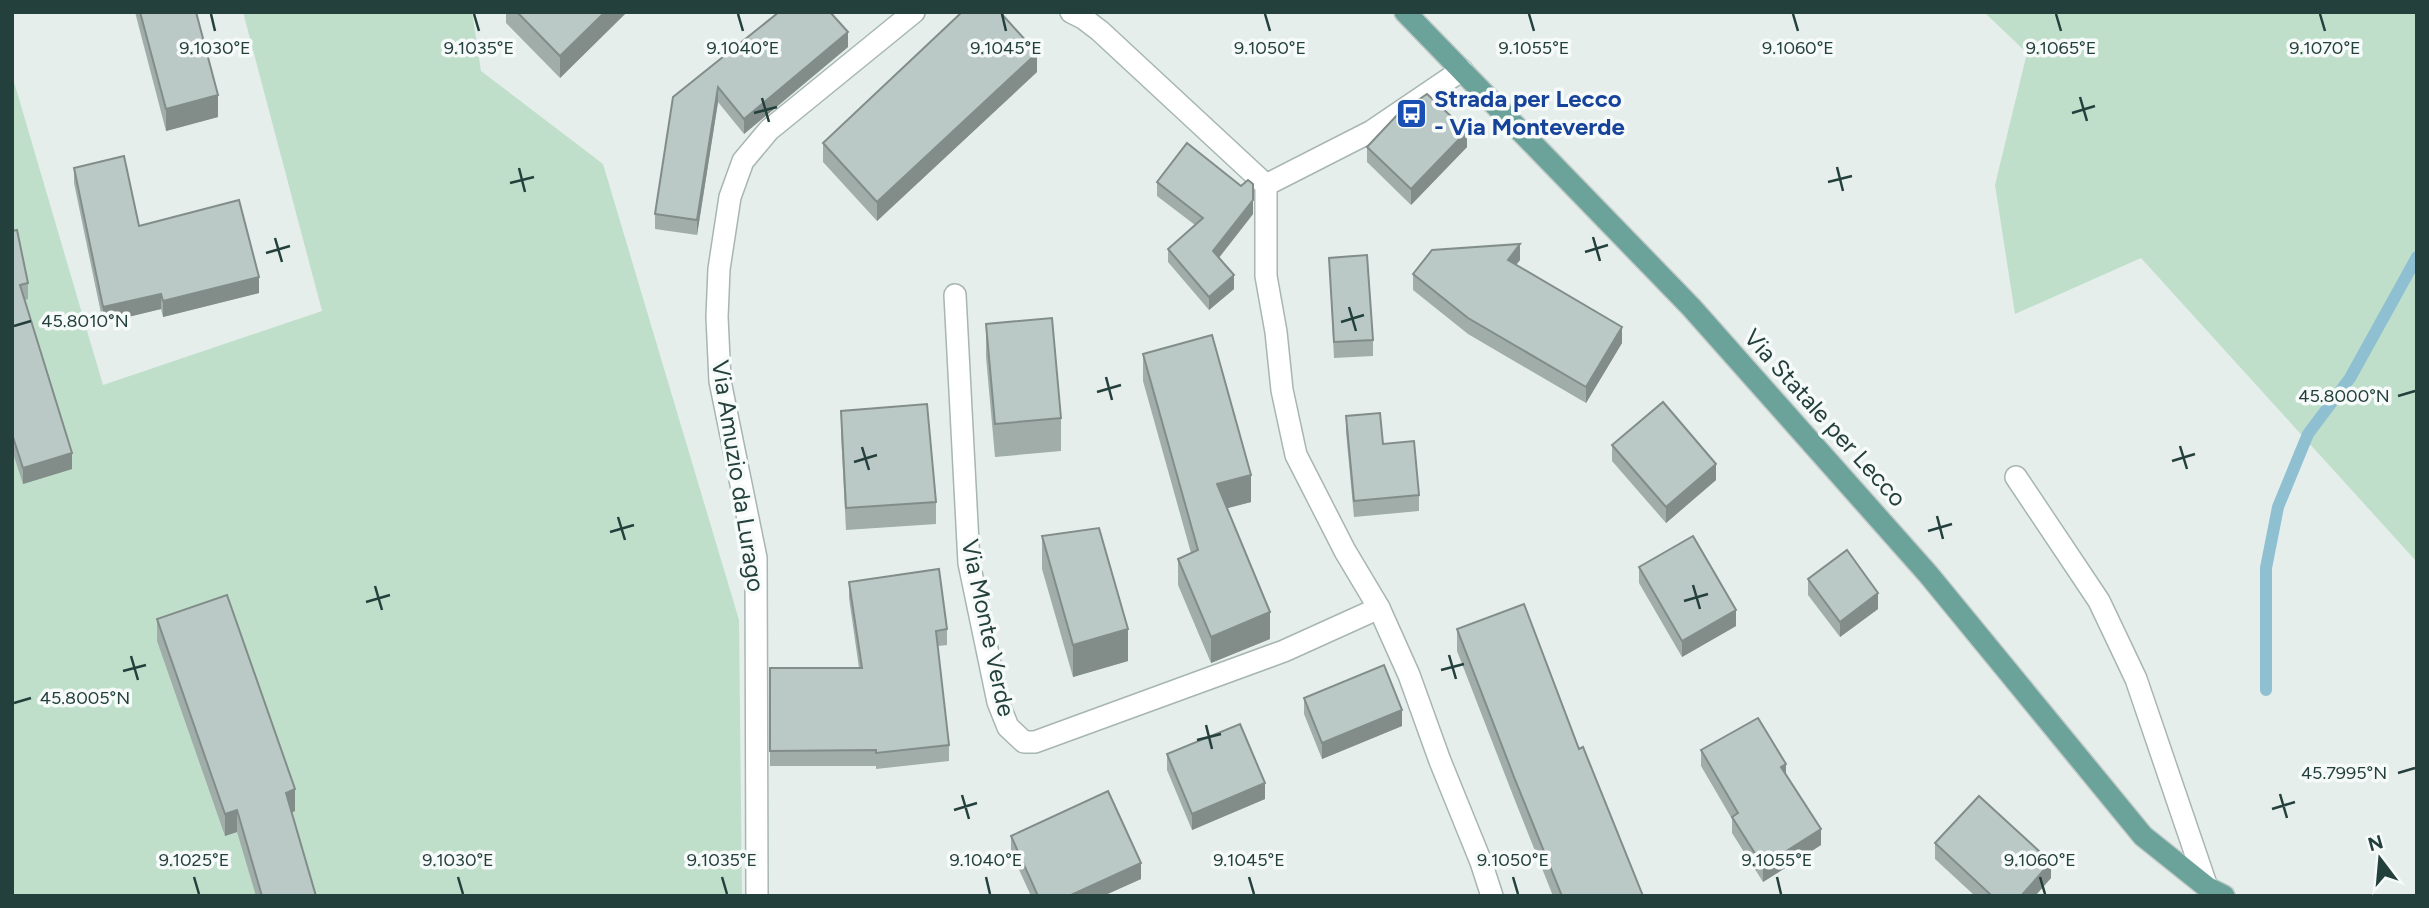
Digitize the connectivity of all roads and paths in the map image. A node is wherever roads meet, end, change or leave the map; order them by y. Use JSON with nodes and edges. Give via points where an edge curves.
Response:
{"nodes":[{"id":1,"x":914,"y":12,"type":"edge"},
{"id":2,"x":1071,"y":12,"type":"edge"},
{"id":3,"x":1405,"y":12,"type":"edge"},
{"id":4,"x":1462,"y":70,"type":"junction"},
{"id":5,"x":1266,"y":185,"type":"junction"},
{"id":6,"x":955,"y":295,"type":"dead end"},
{"id":7,"x":2016,"y":477,"type":"dead end"},
{"id":8,"x":1379,"y":608,"type":"junction"},
{"id":9,"x":2214,"y":893,"type":"edge"},
{"id":10,"x":757,"y":896,"type":"edge"},
{"id":11,"x":1492,"y":896,"type":"edge"}],
"edges":[{"from":1,"to":10,"type":"street","name":"Via Amuzio da Lurago","via":[[769,130],[743,161],[730,197],[717,317],[720,381],[756,558]]},
{"from":2,"to":5,"type":"street","via":[[1100,31]]},
{"from":3,"to":4,"type":"main road","name":"Via Statale per Lecco"},
{"from":4,"to":5,"type":"street","via":[[1372,131]]},
{"from":4,"to":9,"type":"main road","name":"Via Statale per Lecco","via":[[1691,307],[1928,575],[2143,836]]},
{"from":5,"to":8,"type":"street","via":[[1266,276],[1296,455]]},
{"from":6,"to":8,"type":"street","name":"Via Monte Verde","via":[[969,563],[998,702],[1008,727],[1024,742],[1035,742],[1284,651]]},
{"from":7,"to":9,"type":"street","via":[[2099,601],[2136,678]]},
{"from":8,"to":11,"type":"street"}]}
